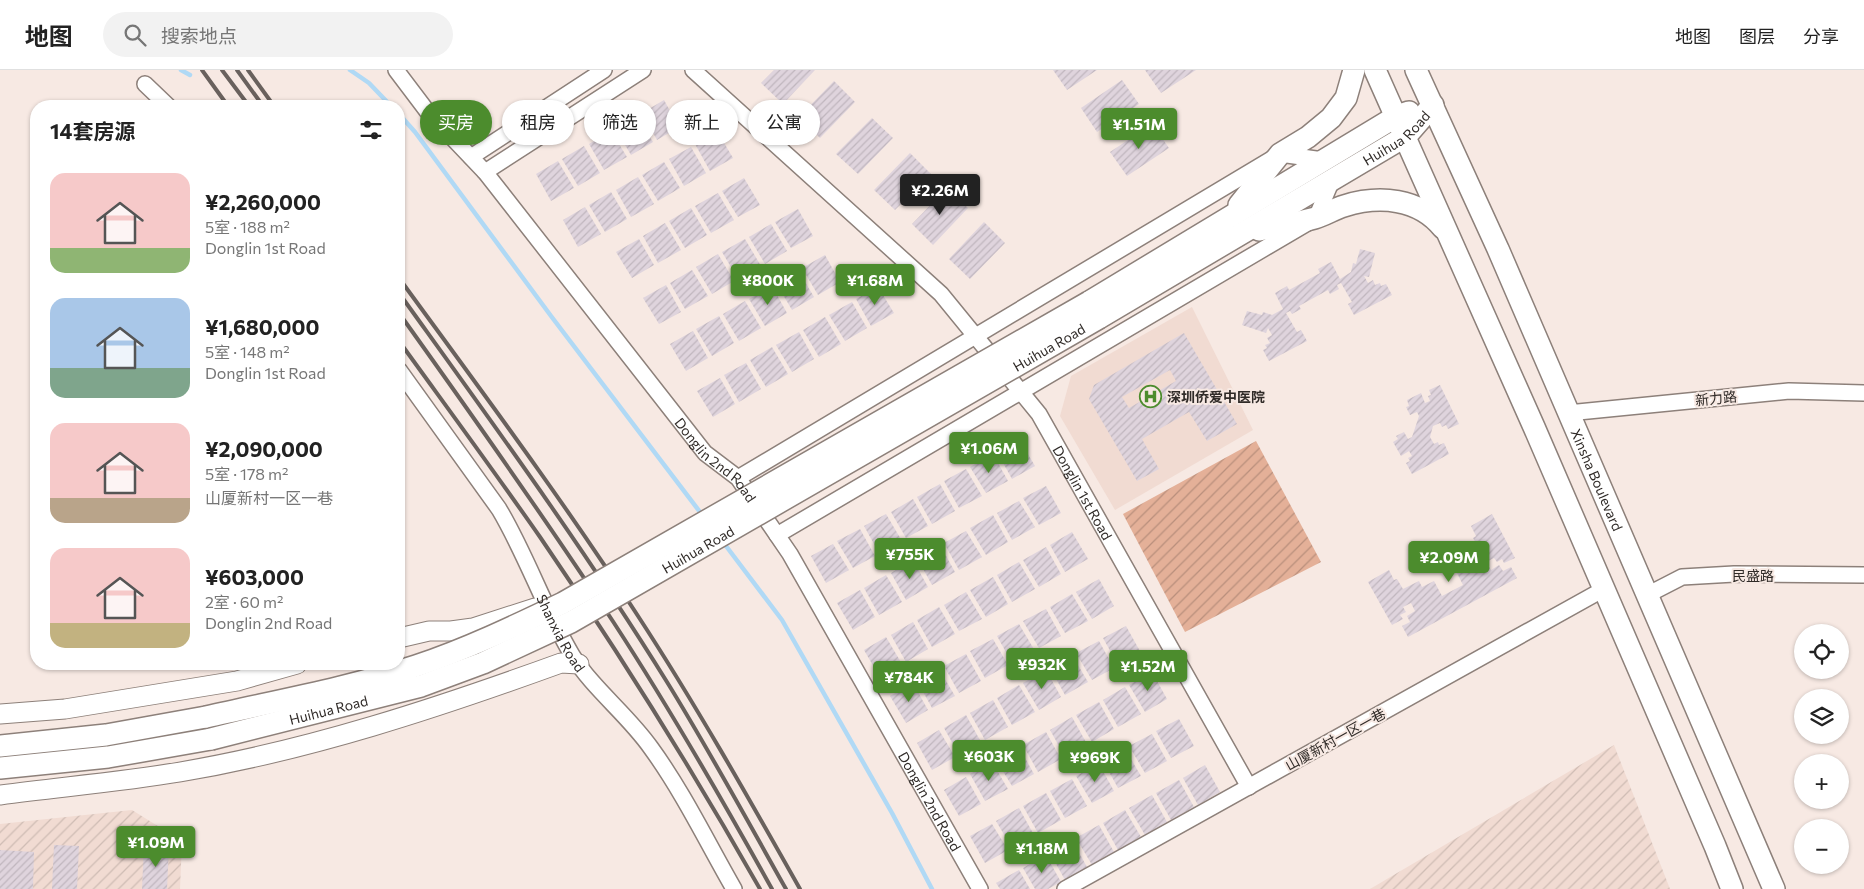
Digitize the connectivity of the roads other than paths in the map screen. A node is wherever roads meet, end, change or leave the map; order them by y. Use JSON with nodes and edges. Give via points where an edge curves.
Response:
{"nodes":[{"id":1,"x":396,"y":70,"type":"edge"},
{"id":2,"x":604,"y":70,"type":"edge"},
{"id":3,"x":643,"y":70,"type":"edge"},
{"id":4,"x":693,"y":70,"type":"edge"},
{"id":5,"x":1354,"y":70,"type":"edge"},
{"id":6,"x":1375,"y":70,"type":"edge"},
{"id":7,"x":1416,"y":70,"type":"edge"},
{"id":8,"x":145,"y":84,"type":"dead end"},
{"id":9,"x":162,"y":100,"type":"edge"},
{"id":10,"x":1433,"y":105,"type":"junction"},
{"id":11,"x":1397,"y":116,"type":"junction"},
{"id":12,"x":1406,"y":136,"type":"junction"},
{"id":13,"x":1280,"y":154,"type":"junction"},
{"id":14,"x":471,"y":157,"type":"junction"},
{"id":15,"x":1323,"y":160,"type":"junction"},
{"id":16,"x":485,"y":172,"type":"junction"},
{"id":17,"x":1332,"y":180,"type":"junction"},
{"id":18,"x":1316,"y":218,"type":"junction"},
{"id":19,"x":1237,"y":224,"type":"junction"},
{"id":20,"x":1450,"y":236,"type":"junction"},
{"id":21,"x":1094,"y":310,"type":"junction"},
{"id":22,"x":975,"y":336,"type":"junction"},
{"id":23,"x":405,"y":378,"type":"edge"},
{"id":24,"x":1020,"y":391,"type":"junction"},
{"id":25,"x":1864,"y":393,"type":"edge"},
{"id":26,"x":1568,"y":413,"type":"junction"},
{"id":27,"x":738,"y":478,"type":"junction"},
{"id":28,"x":777,"y":535,"type":"junction"},
{"id":29,"x":1864,"y":575,"type":"edge"},
{"id":30,"x":1604,"y":589,"type":"junction"},
{"id":31,"x":1647,"y":595,"type":"junction"},
{"id":32,"x":546,"y":605,"type":"junction"},
{"id":33,"x":405,"y":637,"type":"edge"},
{"id":34,"x":579,"y":664,"type":"junction"},
{"id":35,"x":405,"y":669,"type":"edge"},
{"id":36,"x":275,"y":670,"type":"edge"},
{"id":37,"x":400,"y":670,"type":"edge"},
{"id":38,"x":0,"y":714,"type":"edge"},
{"id":39,"x":0,"y":746,"type":"edge"},
{"id":40,"x":0,"y":768,"type":"edge"},
{"id":41,"x":1249,"y":787,"type":"junction"},
{"id":42,"x":0,"y":795,"type":"edge"},
{"id":43,"x":734,"y":889,"type":"edge"},
{"id":44,"x":980,"y":889,"type":"edge"},
{"id":45,"x":1065,"y":889,"type":"edge"},
{"id":46,"x":1732,"y":889,"type":"edge"},
{"id":47,"x":1774,"y":889,"type":"edge"}],
"edges":[{"from":1,"to":14,"type":"street","name":"Donglin 2nd Road","via":[[426,111]]},
{"from":2,"to":14,"type":"street"},
{"from":3,"to":16,"type":"street"},
{"from":4,"to":22,"type":"street","name":"Donglin 1st Road","via":[[941,294]]},
{"from":5,"to":13,"type":"main road","via":[[1346,98],[1331,118]]},
{"from":6,"to":11,"type":"main road"},
{"from":7,"to":10,"type":"main road","name":"Xinsha Boulevard"},
{"from":8,"to":9,"type":"street"},
{"from":10,"to":11,"type":"main road","name":"Huihua Road"},
{"from":10,"to":12,"type":"main road","name":"Huihua Road"},
{"from":10,"to":26,"type":"main road","name":"Xinsha Boulevard"},
{"from":11,"to":12,"type":"main road"},
{"from":11,"to":15,"type":"main road","name":"Huihua Road"},
{"from":12,"to":17,"type":"main road","name":"Huihua Road"},
{"from":12,"to":20,"type":"main road"},
{"from":13,"to":15,"type":"street"},
{"from":13,"to":19,"type":"main road"},
{"from":13,"to":22,"type":"street"},
{"from":14,"to":16,"type":"street","name":"Donglin 2nd Road"},
{"from":15,"to":19,"type":"main road","name":"Huihua Road"},
{"from":16,"to":27,"type":"street","name":"Donglin 2nd Road","via":[[705,453]]},
{"from":17,"to":18,"type":"street"},
{"from":17,"to":19,"type":"main road","name":"Huihua Road"},
{"from":18,"to":19,"type":"main road"},
{"from":18,"to":20,"type":"main road","via":[[1344,206],[1372,200],[1398,201],[1419,208]]},
{"from":18,"to":24,"type":"street"},
{"from":19,"to":21,"type":"main road","name":"Huihua Road"},
{"from":20,"to":30,"type":"main road"},
{"from":21,"to":35,"type":"main road","name":"Huihua Road","bridge":true,"via":[[563,604],[475,645]]},
{"from":21,"to":40,"type":"main road","name":"Huihua Road","bridge":true,"via":[[571,622],[483,663],[421,686],[211,739],[108,757]]},
{"from":22,"to":24,"type":"street","name":"Donglin 1st Road"},
{"from":22,"to":27,"type":"street"},
{"from":23,"to":32,"type":"street","name":"Shanxia Road","via":[[499,509]]},
{"from":24,"to":28,"type":"street"},
{"from":24,"to":41,"type":"street","name":"Donglin 1st Road","via":[[1039,414]]},
{"from":25,"to":26,"type":"street","name":"新力路","via":[[1789,391]]},
{"from":26,"to":31,"type":"main road","name":"Xinsha Boulevard"},
{"from":27,"to":28,"type":"street","name":"Donglin 2nd Road"},
{"from":28,"to":44,"type":"street","name":"Donglin 2nd Road","via":[[831,623]]},
{"from":29,"to":31,"type":"street","name":"民盛路","via":[[1682,577]]},
{"from":30,"to":41,"type":"street","name":"山厦新村一区一巷"},
{"from":30,"to":46,"type":"main road"},
{"from":31,"to":47,"type":"main road","name":"Xinsha Boulevard"},
{"from":32,"to":33,"type":"street","via":[[473,628],[429,631]]},
{"from":32,"to":34,"type":"street","name":"Shanxia Road"},
{"from":34,"to":42,"type":"street","via":[[561,663],[400,718],[269,753],[180,772]]},
{"from":34,"to":43,"type":"street","name":"Shanxia Road","via":[[651,747]]},
{"from":36,"to":38,"type":"street","via":[[228,682],[65,709]]},
{"from":37,"to":39,"type":"main road","name":"Huihua Road","bridge":true,"via":[[206,717],[106,735]]},
{"from":41,"to":45,"type":"street","name":"山厦新村一区一巷"}]}
